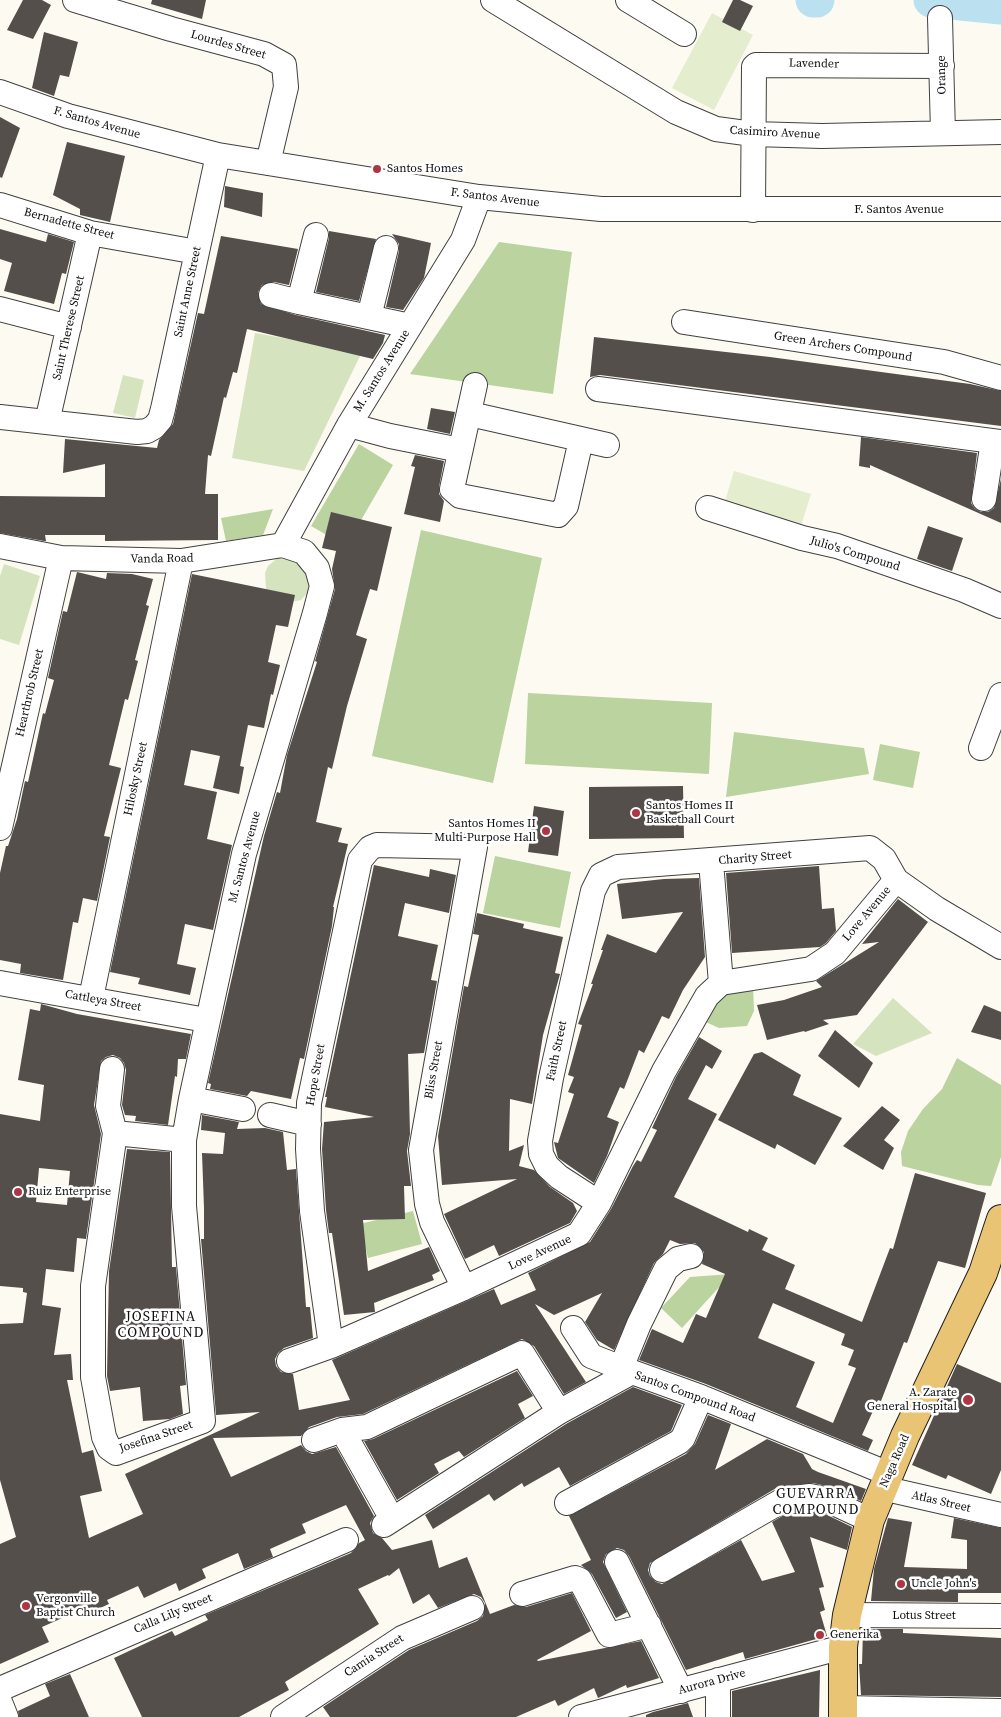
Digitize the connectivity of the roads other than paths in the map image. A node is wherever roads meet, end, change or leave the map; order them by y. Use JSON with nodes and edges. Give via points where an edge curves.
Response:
{"nodes":[{"id":1,"x":75,"y":0,"type":"edge"},
{"id":2,"x":493,"y":0,"type":"edge"},
{"id":3,"x":628,"y":0,"type":"edge"},
{"id":4,"x":940,"y":18,"type":"dead end"},
{"id":5,"x":684,"y":34,"type":"dead end"},
{"id":6,"x":942,"y":66,"type":"junction"},
{"id":7,"x":0,"y":92,"type":"edge"},
{"id":8,"x":1001,"y":132,"type":"edge"},
{"id":9,"x":942,"y":133,"type":"junction"},
{"id":10,"x":753,"y":134,"type":"junction"},
{"id":11,"x":218,"y":155,"type":"junction"},
{"id":12,"x":268,"y":163,"type":"junction"},
{"id":13,"x":479,"y":197,"type":"junction"},
{"id":14,"x":0,"y":205,"type":"edge"},
{"id":15,"x":1001,"y":209,"type":"edge"},
{"id":16,"x":753,"y":210,"type":"junction"},
{"id":17,"x":90,"y":233,"type":"junction"},
{"id":18,"x":316,"y":235,"type":"dead end"},
{"id":19,"x":386,"y":248,"type":"dead end"},
{"id":20,"x":197,"y":252,"type":"junction"},
{"id":21,"x":271,"y":295,"type":"dead end"},
{"id":22,"x":299,"y":302,"type":"junction"},
{"id":23,"x":0,"y":310,"type":"edge"},
{"id":24,"x":369,"y":317,"type":"junction"},
{"id":25,"x":684,"y":322,"type":"dead end"},
{"id":26,"x":410,"y":326,"type":"junction"},
{"id":27,"x":69,"y":327,"type":"junction"},
{"id":28,"x":1001,"y":378,"type":"edge"},
{"id":29,"x":475,"y":385,"type":"dead end"},
{"id":30,"x":598,"y":389,"type":"dead end"},
{"id":31,"x":470,"y":414,"type":"junction"},
{"id":32,"x":0,"y":417,"type":"edge"},
{"id":33,"x":47,"y":422,"type":"junction"},
{"id":34,"x":349,"y":425,"type":"junction"},
{"id":35,"x":581,"y":440,"type":"junction"},
{"id":36,"x":997,"y":442,"type":"edge"},
{"id":37,"x":607,"y":445,"type":"dead end"},
{"id":38,"x":460,"y":450,"type":"junction"},
{"id":39,"x":984,"y":499,"type":"dead end"},
{"id":40,"x":708,"y":508,"type":"dead end"},
{"id":41,"x":284,"y":545,"type":"junction"},
{"id":42,"x":0,"y":546,"type":"edge"},
{"id":43,"x":61,"y":558,"type":"junction"},
{"id":44,"x":181,"y":560,"type":"junction"},
{"id":45,"x":1001,"y":606,"type":"edge"},
{"id":46,"x":1001,"y":695,"type":"edge"},
{"id":47,"x":981,"y":748,"type":"dead end"},
{"id":48,"x":0,"y":828,"type":"edge"},
{"id":49,"x":377,"y":845,"type":"joint"},
{"id":50,"x":711,"y":862,"type":"junction"},
{"id":51,"x":601,"y":875,"type":"joint"},
{"id":52,"x":896,"y":880,"type":"junction"},
{"id":53,"x":1001,"y":947,"type":"edge"},
{"id":54,"x":0,"y":983,"type":"edge"},
{"id":55,"x":721,"y":984,"type":"junction"},
{"id":56,"x":91,"y":998,"type":"junction"},
{"id":57,"x":206,"y":1020,"type":"junction"},
{"id":58,"x":112,"y":1069,"type":"dead end"},
{"id":59,"x":191,"y":1098,"type":"junction"},
{"id":60,"x":243,"y":1109,"type":"dead end"},
{"id":61,"x":270,"y":1115,"type":"dead end"},
{"id":62,"x":309,"y":1124,"type":"junction"},
{"id":63,"x":114,"y":1133,"type":"junction"},
{"id":64,"x":184,"y":1140,"type":"junction"},
{"id":65,"x":600,"y":1203,"type":"junction"},
{"id":66,"x":1001,"y":1224,"type":"edge"},
{"id":67,"x":691,"y":1256,"type":"dead end"},
{"id":68,"x":464,"y":1288,"type":"junction"},
{"id":69,"x":573,"y":1328,"type":"dead end"},
{"id":70,"x":331,"y":1346,"type":"junction"},
{"id":71,"x":289,"y":1361,"type":"dead end"},
{"id":72,"x":626,"y":1370,"type":"junction"},
{"id":73,"x":701,"y":1397,"type":"junction"},
{"id":74,"x":559,"y":1412,"type":"junction"},
{"id":75,"x":342,"y":1430,"type":"junction"},
{"id":76,"x":314,"y":1440,"type":"dead end"},
{"id":77,"x":885,"y":1481,"type":"junction"},
{"id":78,"x":566,"y":1503,"type":"dead end"},
{"id":79,"x":1001,"y":1515,"type":"edge"},
{"id":80,"x":870,"y":1520,"type":"junction"},
{"id":81,"x":346,"y":1540,"type":"dead end"},
{"id":82,"x":617,"y":1562,"type":"dead end"},
{"id":83,"x":662,"y":1570,"type":"dead end"},
{"id":84,"x":522,"y":1594,"type":"dead end"},
{"id":85,"x":472,"y":1608,"type":"dead end"},
{"id":86,"x":847,"y":1615,"type":"junction"},
{"id":87,"x":1001,"y":1616,"type":"edge"},
{"id":88,"x":649,"y":1626,"type":"junction"},
{"id":89,"x":843,"y":1647,"type":"junction"},
{"id":90,"x":718,"y":1680,"type":"junction"},
{"id":91,"x":0,"y":1689,"type":"edge"},
{"id":92,"x":682,"y":1690,"type":"junction"},
{"id":93,"x":0,"y":1702,"type":"edge"},
{"id":94,"x":1001,"y":1711,"type":"edge"},
{"id":95,"x":843,"y":1712,"type":"edge"},
{"id":96,"x":6,"y":1717,"type":"edge"},
{"id":97,"x":283,"y":1717,"type":"edge"},
{"id":98,"x":581,"y":1717,"type":"edge"},
{"id":99,"x":718,"y":1717,"type":"edge"}],
"edges":[{"from":1,"to":12,"type":"street","name":"Lourdes Street","via":[[264,54],[284,65],[286,87]]},
{"from":2,"to":10,"type":"street","name":"Casimiro Avenue","via":[[676,112],[716,129]]},
{"from":3,"to":5,"type":"street"},
{"from":4,"to":6,"type":"street","name":"Orange"},
{"from":6,"to":9,"type":"street","name":"Orange"},
{"from":6,"to":10,"type":"street","name":"Lavender","via":[[759,63],[754,67]]},
{"from":7,"to":11,"type":"street","name":"F. Santos Avenue","via":[[68,116]]},
{"from":8,"to":9,"type":"street","name":"Casimiro Avenue"},
{"from":9,"to":10,"type":"street","name":"Casimiro Avenue"},
{"from":10,"to":16,"type":"street"},
{"from":11,"to":12,"type":"street","name":"F. Santos Avenue"},
{"from":11,"to":20,"type":"street","name":"Saint Anne Street"},
{"from":12,"to":13,"type":"street","name":"F. Santos Avenue"},
{"from":13,"to":16,"type":"street","name":"F. Santos Avenue","via":[[601,209]]},
{"from":13,"to":26,"type":"street","name":"M. Santos Avenue","via":[[463,240]]},
{"from":14,"to":17,"type":"street","name":"Bernadette Street"},
{"from":15,"to":16,"type":"street","name":"F. Santos Avenue"},
{"from":17,"to":20,"type":"street","name":"Bernadette Street"},
{"from":17,"to":27,"type":"street","name":"Saint Therese Street"},
{"from":18,"to":22,"type":"street"},
{"from":19,"to":24,"type":"street"},
{"from":20,"to":33,"type":"street","name":"Saint Anne Street","via":[[163,409],[154,427],[137,432]]},
{"from":21,"to":22,"type":"street"},
{"from":22,"to":24,"type":"street"},
{"from":23,"to":27,"type":"street"},
{"from":24,"to":26,"type":"street"},
{"from":25,"to":28,"type":"street","name":"Green Archers Compound","via":[[944,362]]},
{"from":26,"to":34,"type":"street","name":"M. Santos Avenue"},
{"from":27,"to":33,"type":"street","name":"Saint Therese Street"},
{"from":29,"to":31,"type":"street"},
{"from":30,"to":36,"type":"street"},
{"from":31,"to":35,"type":"street"},
{"from":31,"to":38,"type":"street"},
{"from":32,"to":33,"type":"street"},
{"from":34,"to":38,"type":"street"},
{"from":34,"to":41,"type":"street","name":"M. Santos Avenue"},
{"from":35,"to":37,"type":"street"},
{"from":35,"to":38,"type":"street","via":[[566,506],[561,513],[554,515],[455,493],[452,489]]},
{"from":36,"to":39,"type":"street"},
{"from":40,"to":45,"type":"street","name":"Julio's Compound","via":[[837,546]]},
{"from":41,"to":44,"type":"street","name":"Vanda Road"},
{"from":41,"to":57,"type":"street","name":"M. Santos Avenue","via":[[304,552],[316,568],[322,586],[244,854]]},
{"from":42,"to":43,"type":"street","name":"Vanda Road"},
{"from":43,"to":44,"type":"street","name":"Vanda Road"},
{"from":43,"to":48,"type":"street","name":"Hearthrob Street"},
{"from":44,"to":56,"type":"street","name":"Hilosky Street"},
{"from":46,"to":47,"type":"street"},
{"from":49,"to":62,"type":"street","name":"Hope Street","via":[[360,860],[309,1103]]},
{"from":49,"to":68,"type":"street","name":"Bliss Street","via":[[475,847],[421,1150],[432,1222]]},
{"from":50,"to":51,"type":"street","name":"Charity Street","via":[[618,867]]},
{"from":50,"to":52,"type":"street","name":"Charity Street","via":[[870,848],[884,859]]},
{"from":50,"to":55,"type":"street"},
{"from":51,"to":65,"type":"street","name":"Faith Street","via":[[592,891],[550,1078],[540,1141],[541,1154],[547,1166]]},
{"from":52,"to":53,"type":"street","name":"Love Avenue"},
{"from":52,"to":55,"type":"street","name":"Love Avenue","via":[[835,953],[810,969]]},
{"from":54,"to":56,"type":"street","name":"Cattleya Street"},
{"from":55,"to":65,"type":"street","name":"Love Avenue","via":[[707,996],[664,1071]]},
{"from":56,"to":57,"type":"street","name":"Cattleya Street"},
{"from":57,"to":59,"type":"street","name":"M. Santos Avenue"},
{"from":58,"to":63,"type":"street","name":"Josefina Street","via":[[108,1106]]},
{"from":59,"to":60,"type":"street"},
{"from":59,"to":64,"type":"street","name":"Josefina Street"},
{"from":61,"to":62,"type":"street"},
{"from":62,"to":70,"type":"street","name":"Hope Street","via":[[312,1212]]},
{"from":63,"to":64,"type":"street"},
{"from":63,"to":64,"type":"street","name":"Josefina Street","via":[[93,1286],[93,1377],[104,1437],[116,1453],[203,1421],[185,1225]]},
{"from":65,"to":68,"type":"street","name":"Love Avenue","via":[[579,1234]]},
{"from":66,"to":77,"type":"main road","name":"Naga Road","via":[[983,1273]]},
{"from":67,"to":72,"type":"street","via":[[678,1259],[666,1269],[639,1324]]},
{"from":68,"to":70,"type":"street","name":"Love Avenue"},
{"from":69,"to":72,"type":"street","via":[[591,1356]]},
{"from":70,"to":71,"type":"street","name":"Love Avenue"},
{"from":72,"to":73,"type":"street","name":"Santos Compound Road"},
{"from":72,"to":74,"type":"street","name":"Santos Compound Road"},
{"from":73,"to":77,"type":"street","name":"Santos Compound Road"},
{"from":73,"to":78,"type":"street","via":[[679,1442]]},
{"from":74,"to":75,"type":"street","via":[[522,1353],[368,1427]]},
{"from":74,"to":75,"type":"street","name":"Santos Compound Road","via":[[388,1522]]},
{"from":75,"to":76,"type":"street"},
{"from":77,"to":79,"type":"street","name":"Atlas Street"},
{"from":77,"to":80,"type":"main road","name":"Naga Road"},
{"from":80,"to":83,"type":"street","via":[[810,1496],[785,1499]]},
{"from":80,"to":86,"type":"main road","name":"Naga Road"},
{"from":81,"to":91,"type":"street","name":"Calla Lily Street"},
{"from":82,"to":88,"type":"street"},
{"from":84,"to":88,"type":"street","via":[[575,1578],[580,1580],[609,1634]]},
{"from":85,"to":97,"type":"street","name":"Camia Street","via":[[408,1634]]},
{"from":86,"to":87,"type":"street","name":"Lotus Street"},
{"from":86,"to":89,"type":"main road","name":"Naga Road"},
{"from":88,"to":92,"type":"street"},
{"from":89,"to":90,"type":"street","name":"Aurora Drive"},
{"from":89,"to":95,"type":"main road","name":"Naga Road"},
{"from":90,"to":92,"type":"street","name":"Aurora Drive"},
{"from":90,"to":99,"type":"street"},
{"from":92,"to":98,"type":"street","name":"Aurora Drive"},
{"from":93,"to":96,"type":"street"},
{"from":94,"to":95,"type":"street"}]}
